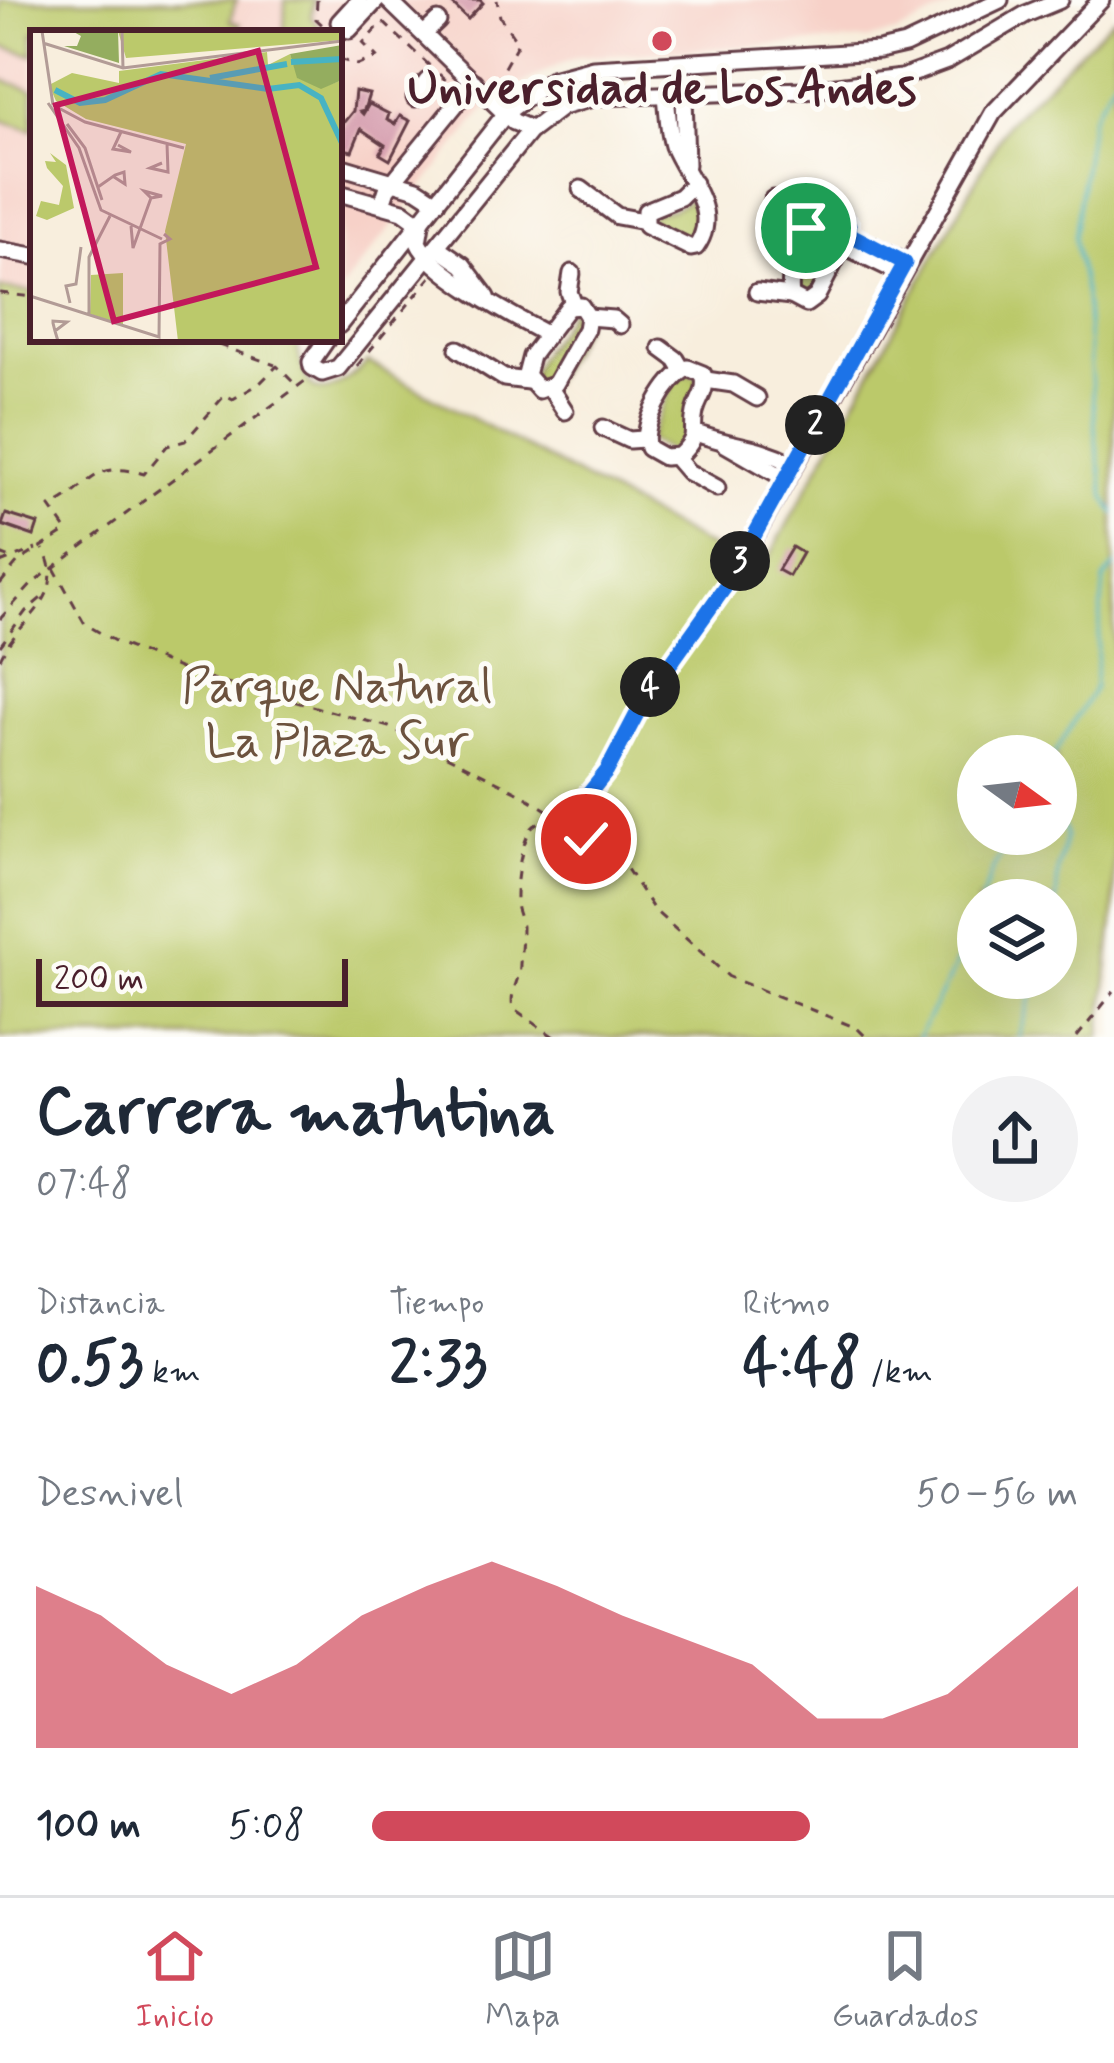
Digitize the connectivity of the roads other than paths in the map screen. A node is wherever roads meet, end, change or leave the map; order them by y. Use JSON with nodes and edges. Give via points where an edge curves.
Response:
{"nodes":[{"id":1,"x":359,"y":0,"type":"edge"},
{"id":2,"x":377,"y":0,"type":"edge"},
{"id":3,"x":388,"y":0,"type":"edge"},
{"id":4,"x":1000,"y":0,"type":"edge"},
{"id":5,"x":1100,"y":0,"type":"edge"},
{"id":6,"x":1055,"y":2,"type":"edge"},
{"id":7,"x":438,"y":21,"type":"dead end"},
{"id":8,"x":341,"y":30,"type":"edge"},
{"id":9,"x":342,"y":30,"type":"edge"},
{"id":10,"x":1072,"y":30,"type":"junction"},
{"id":11,"x":424,"y":34,"type":"junction"},
{"id":12,"x":905,"y":45,"type":"junction"},
{"id":13,"x":866,"y":53,"type":"junction"},
{"id":14,"x":915,"y":74,"type":"junction"},
{"id":15,"x":427,"y":81,"type":"dead end"},
{"id":16,"x":474,"y":82,"type":"junction"},
{"id":17,"x":871,"y":84,"type":"junction"},
{"id":18,"x":684,"y":95,"type":"junction"},
{"id":19,"x":666,"y":96,"type":"junction"},
{"id":20,"x":415,"y":98,"type":"dead end"},
{"id":21,"x":507,"y":112,"type":"junction"},
{"id":22,"x":531,"y":129,"type":"junction"},
{"id":23,"x":686,"y":165,"type":"junction"},
{"id":24,"x":342,"y":167,"type":"edge"},
{"id":25,"x":393,"y":182,"type":"junction"},
{"id":26,"x":694,"y":183,"type":"junction"},
{"id":27,"x":581,"y":189,"type":"dead end"},
{"id":28,"x":342,"y":194,"type":"edge"},
{"id":29,"x":773,"y":199,"type":"dead end"},
{"id":30,"x":436,"y":202,"type":"junction"},
{"id":31,"x":382,"y":204,"type":"junction"},
{"id":32,"x":820,"y":214,"type":"junction"},
{"id":33,"x":644,"y":221,"type":"junction"},
{"id":34,"x":421,"y":224,"type":"junction"},
{"id":35,"x":846,"y":240,"type":"junction"},
{"id":36,"x":0,"y":250,"type":"edge"},
{"id":37,"x":433,"y":253,"type":"junction"},
{"id":38,"x":30,"y":255,"type":"edge"},
{"id":39,"x":903,"y":268,"type":"junction"},
{"id":40,"x":572,"y":273,"type":"dead end"},
{"id":41,"x":757,"y":292,"type":"dead end"},
{"id":42,"x":791,"y":296,"type":"junction"},
{"id":43,"x":574,"y":305,"type":"junction"},
{"id":44,"x":588,"y":316,"type":"junction"},
{"id":45,"x":342,"y":321,"type":"edge"},
{"id":46,"x":620,"y":325,"type":"dead end"},
{"id":47,"x":546,"y":334,"type":"junction"},
{"id":48,"x":328,"y":342,"type":"edge"},
{"id":49,"x":333,"y":342,"type":"edge"},
{"id":50,"x":661,"y":348,"type":"dead end"},
{"id":51,"x":356,"y":349,"type":"junction"},
{"id":52,"x":458,"y":349,"type":"dead end"},
{"id":53,"x":682,"y":369,"type":"junction"},
{"id":54,"x":706,"y":380,"type":"junction"},
{"id":55,"x":528,"y":381,"type":"junction"},
{"id":56,"x":550,"y":388,"type":"junction"},
{"id":57,"x":757,"y":398,"type":"dead end"},
{"id":58,"x":566,"y":411,"type":"dead end"},
{"id":59,"x":603,"y":428,"type":"dead end"},
{"id":60,"x":696,"y":433,"type":"junction"},
{"id":61,"x":644,"y":440,"type":"junction"},
{"id":62,"x":676,"y":458,"type":"junction"},
{"id":63,"x":790,"y":472,"type":"junction"},
{"id":64,"x":717,"y":488,"type":"dead end"},
{"id":65,"x":742,"y":559,"type":"road end"}],
"edges":[{"from":1,"to":8,"type":"street"},
{"from":2,"to":9,"type":"street"},
{"from":3,"to":11,"type":"street"},
{"from":4,"to":12,"type":"street"},
{"from":5,"to":10,"type":"street"},
{"from":6,"to":10,"type":"street"},
{"from":6,"to":14,"type":"street"},
{"from":7,"to":11,"type":"street"},
{"from":10,"to":39,"type":"street","via":[[993,113]]},
{"from":11,"to":16,"type":"street"},
{"from":12,"to":13,"type":"street"},
{"from":12,"to":14,"type":"street","via":[[900,59]]},
{"from":13,"to":17,"type":"street","via":[[877,66]]},
{"from":13,"to":21,"type":"street","via":[[593,68],[539,86]]},
{"from":14,"to":17,"type":"street"},
{"from":15,"to":20,"type":"street"},
{"from":16,"to":21,"type":"street"},
{"from":16,"to":25,"type":"street"},
{"from":17,"to":18,"type":"street"},
{"from":18,"to":19,"type":"street"},
{"from":18,"to":23,"type":"street"},
{"from":19,"to":22,"type":"street","via":[[584,99]]},
{"from":19,"to":23,"type":"street","via":[[671,136]]},
{"from":21,"to":22,"type":"street"},
{"from":21,"to":30,"type":"street"},
{"from":22,"to":37,"type":"street"},
{"from":23,"to":26,"type":"street"},
{"from":24,"to":25,"type":"street"},
{"from":25,"to":30,"type":"street"},
{"from":25,"to":31,"type":"street"},
{"from":26,"to":33,"type":"street"},
{"from":26,"to":33,"type":"street","via":[[704,225],[696,247]]},
{"from":27,"to":33,"type":"street","via":[[616,217]]},
{"from":28,"to":31,"type":"street"},
{"from":29,"to":32,"type":"street"},
{"from":30,"to":34,"type":"street"},
{"from":31,"to":34,"type":"street"},
{"from":32,"to":35,"type":"street","via":[[849,225]]},
{"from":32,"to":42,"type":"street","via":[[806,228]]},
{"from":34,"to":37,"type":"street","via":[[418,242]]},
{"from":34,"to":45,"type":"street"},
{"from":35,"to":39,"type":"street"},
{"from":35,"to":42,"type":"street","via":[[812,301]]},
{"from":36,"to":38,"type":"street"},
{"from":37,"to":47,"type":"street"},
{"from":37,"to":51,"type":"street"},
{"from":39,"to":63,"type":"street"},
{"from":40,"to":43,"type":"street"},
{"from":41,"to":42,"type":"street"},
{"from":43,"to":44,"type":"street"},
{"from":43,"to":47,"type":"street"},
{"from":44,"to":46,"type":"street"},
{"from":44,"to":56,"type":"street"},
{"from":47,"to":55,"type":"street","via":[[526,368]]},
{"from":48,"to":51,"type":"street","via":[[311,362],[322,374]]},
{"from":49,"to":51,"type":"street"},
{"from":50,"to":53,"type":"street"},
{"from":52,"to":55,"type":"street","via":[[504,378]]},
{"from":53,"to":54,"type":"street"},
{"from":53,"to":61,"type":"street"},
{"from":54,"to":57,"type":"street"},
{"from":54,"to":60,"type":"street"},
{"from":55,"to":56,"type":"street"},
{"from":56,"to":58,"type":"street"},
{"from":59,"to":61,"type":"street"},
{"from":60,"to":62,"type":"street"},
{"from":60,"to":63,"type":"street","via":[[754,446]]},
{"from":61,"to":62,"type":"street"},
{"from":62,"to":64,"type":"street"},
{"from":63,"to":65,"type":"street"}]}
